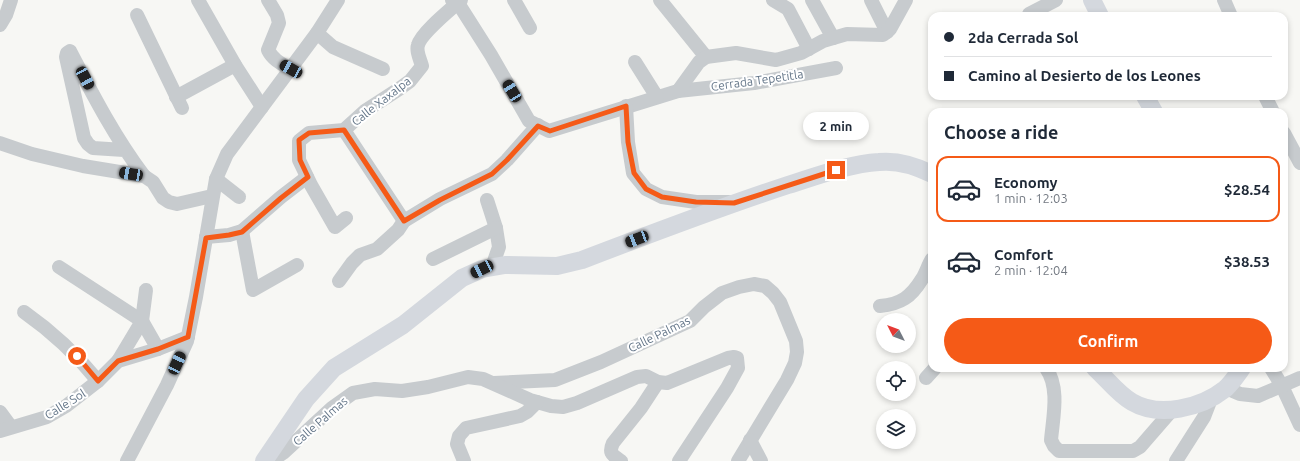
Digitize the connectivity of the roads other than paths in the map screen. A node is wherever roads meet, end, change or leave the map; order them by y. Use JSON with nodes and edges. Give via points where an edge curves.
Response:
{"nodes":[{"id":1,"x":11,"y":0,"type":"edge"},
{"id":2,"x":198,"y":0,"type":"edge"},
{"id":3,"x":268,"y":0,"type":"edge"},
{"id":4,"x":338,"y":0,"type":"edge"},
{"id":5,"x":514,"y":0,"type":"edge"},
{"id":6,"x":660,"y":0,"type":"edge"},
{"id":7,"x":773,"y":0,"type":"edge"},
{"id":8,"x":812,"y":0,"type":"edge"},
{"id":9,"x":871,"y":0,"type":"edge"},
{"id":10,"x":906,"y":0,"type":"edge"},
{"id":11,"x":1056,"y":0,"type":"edge"},
{"id":12,"x":1092,"y":0,"type":"edge"},
{"id":13,"x":1224,"y":0,"type":"edge"},
{"id":14,"x":457,"y":1,"type":"edge"},
{"id":15,"x":1033,"y":12,"type":"edge"},
{"id":16,"x":1098,"y":12,"type":"edge"},
{"id":17,"x":1229,"y":12,"type":"edge"},
{"id":18,"x":137,"y":15,"type":"dead end"},
{"id":19,"x":0,"y":25,"type":"edge"},
{"id":20,"x":530,"y":28,"type":"dead end"},
{"id":21,"x":887,"y":32,"type":"junction"},
{"id":22,"x":317,"y":33,"type":"junction"},
{"id":23,"x":833,"y":38,"type":"junction"},
{"id":24,"x":808,"y":49,"type":"junction"},
{"id":25,"x":706,"y":57,"type":"junction"},
{"id":26,"x":635,"y":62,"type":"dead end"},
{"id":27,"x":235,"y":65,"type":"junction"},
{"id":28,"x":836,"y":68,"type":"dead end"},
{"id":29,"x":291,"y":69,"type":"junction"},
{"id":30,"x":382,"y":69,"type":"dead end"},
{"id":31,"x":678,"y":90,"type":"junction"},
{"id":32,"x":657,"y":97,"type":"junction"},
{"id":33,"x":626,"y":106,"type":"junction"},
{"id":34,"x":262,"y":107,"type":"junction"},
{"id":35,"x":538,"y":126,"type":"junction"},
{"id":36,"x":344,"y":130,"type":"junction"},
{"id":37,"x":1288,"y":140,"type":"edge"},
{"id":38,"x":0,"y":143,"type":"edge"},
{"id":39,"x":124,"y":150,"type":"junction"},
{"id":40,"x":1300,"y":163,"type":"edge"},
{"id":41,"x":928,"y":172,"type":"edge"},
{"id":42,"x":144,"y":176,"type":"junction"},
{"id":43,"x":308,"y":177,"type":"junction"},
{"id":44,"x":216,"y":179,"type":"junction"},
{"id":45,"x":212,"y":196,"type":"junction"},
{"id":46,"x":239,"y":197,"type":"dead end"},
{"id":47,"x":487,"y":200,"type":"dead end"},
{"id":48,"x":734,"y":203,"type":"junction"},
{"id":49,"x":346,"y":218,"type":"dead end"},
{"id":50,"x":404,"y":221,"type":"junction"},
{"id":51,"x":496,"y":228,"type":"junction"},
{"id":52,"x":242,"y":232,"type":"junction"},
{"id":53,"x":206,"y":238,"type":"junction"},
{"id":54,"x":433,"y":259,"type":"dead end"},
{"id":55,"x":297,"y":265,"type":"dead end"},
{"id":56,"x":59,"y":267,"type":"dead end"},
{"id":57,"x":492,"y":267,"type":"junction"},
{"id":58,"x":928,"y":267,"type":"edge"},
{"id":59,"x":339,"y":281,"type":"dead end"},
{"id":60,"x":146,"y":290,"type":"dead end"},
{"id":61,"x":880,"y":306,"type":"dead end"},
{"id":62,"x":24,"y":312,"type":"dead end"},
{"id":63,"x":142,"y":321,"type":"junction"},
{"id":64,"x":188,"y":337,"type":"junction"},
{"id":65,"x":158,"y":349,"type":"junction"},
{"id":66,"x":118,"y":361,"type":"junction"},
{"id":67,"x":1049,"y":372,"type":"edge"},
{"id":68,"x":1100,"y":372,"type":"edge"},
{"id":69,"x":1239,"y":372,"type":"edge"},
{"id":70,"x":1273,"y":372,"type":"edge"},
{"id":71,"x":1300,"y":378,"type":"edge"},
{"id":72,"x":98,"y":381,"type":"junction"},
{"id":73,"x":658,"y":382,"type":"junction"},
{"id":74,"x":491,"y":383,"type":"junction"},
{"id":75,"x":1282,"y":386,"type":"junction"},
{"id":76,"x":1226,"y":388,"type":"junction"},
{"id":77,"x":1211,"y":399,"type":"junction"},
{"id":78,"x":537,"y":402,"type":"junction"},
{"id":79,"x":1173,"y":409,"type":"junction"},
{"id":80,"x":0,"y":412,"type":"edge"},
{"id":81,"x":1300,"y":425,"type":"edge"},
{"id":82,"x":5,"y":429,"type":"edge"},
{"id":83,"x":750,"y":440,"type":"junction"},
{"id":84,"x":269,"y":457,"type":"edge"},
{"id":85,"x":127,"y":461,"type":"edge"},
{"id":86,"x":256,"y":461,"type":"edge"},
{"id":87,"x":464,"y":461,"type":"edge"},
{"id":88,"x":621,"y":461,"type":"edge"},
{"id":89,"x":679,"y":461,"type":"edge"},
{"id":90,"x":738,"y":461,"type":"edge"},
{"id":91,"x":761,"y":461,"type":"edge"},
{"id":92,"x":1176,"y":461,"type":"edge"}],
"edges":[{"from":1,"to":19,"type":"street"},
{"from":2,"to":27,"type":"street"},
{"from":3,"to":29,"type":"street","via":[[277,15],[278,23],[268,50],[277,61]]},
{"from":4,"to":22,"type":"street"},
{"from":5,"to":20,"type":"street"},
{"from":6,"to":25,"type":"street"},
{"from":7,"to":24,"type":"street","via":[[788,9]]},
{"from":8,"to":23,"type":"street"},
{"from":9,"to":21,"type":"street"},
{"from":10,"to":21,"type":"street"},
{"from":11,"to":15,"type":"street"},
{"from":12,"to":16,"type":"main road"},
{"from":13,"to":17,"type":"street"},
{"from":14,"to":35,"type":"street","name":"Calle Xaxalpa","via":[[529,121]]},
{"from":14,"to":36,"type":"street","name":"Calle Xaxalpa","via":[[418,44],[417,52],[422,66],[417,73]]},
{"from":18,"to":27,"type":"street","via":[[179,102]]},
{"from":21,"to":23,"type":"street","via":[[883,35],[847,34]]},
{"from":22,"to":29,"type":"street"},
{"from":22,"to":30,"type":"street","via":[[333,47]]},
{"from":23,"to":24,"type":"street"},
{"from":24,"to":25,"type":"street","via":[[776,60],[736,53]]},
{"from":25,"to":31,"type":"street","via":[[699,62]]},
{"from":26,"to":32,"type":"street"},
{"from":27,"to":34,"type":"street"},
{"from":28,"to":31,"type":"street","name":"Cerrada Tepetitla","via":[[754,83]]},
{"from":29,"to":34,"type":"street"},
{"from":31,"to":32,"type":"street"},
{"from":32,"to":33,"type":"street"},
{"from":33,"to":35,"type":"street","via":[[550,131]]},
{"from":33,"to":48,"type":"street","via":[[628,142],[634,173],[646,189],[662,197],[696,202]]},
{"from":34,"to":44,"type":"street","via":[[227,154]]},
{"from":35,"to":50,"type":"street","via":[[492,174]]},
{"from":36,"to":43,"type":"street","name":"Calle Xaxalpa","via":[[309,133],[299,140],[300,160]]},
{"from":36,"to":50,"type":"street"},
{"from":37,"to":40,"type":"street"},
{"from":38,"to":42,"type":"street","via":[[32,154],[83,166]]},
{"from":39,"to":39,"type":"street","via":[[93,148],[84,138],[66,57],[70,51]]},
{"from":39,"to":42,"type":"street"},
{"from":41,"to":48,"type":"main road","via":[[908,165],[880,162],[836,170]]},
{"from":42,"to":45,"type":"street","via":[[153,182],[163,198],[169,202],[177,204]]},
{"from":43,"to":49,"type":"street","via":[[335,227]]},
{"from":43,"to":52,"type":"street"},
{"from":44,"to":45,"type":"street"},
{"from":44,"to":46,"type":"street"},
{"from":45,"to":53,"type":"street"},
{"from":47,"to":51,"type":"street"},
{"from":48,"to":57,"type":"main road","via":[[582,260],[557,266]]},
{"from":50,"to":59,"type":"street","via":[[377,249],[360,255]]},
{"from":51,"to":54,"type":"street"},
{"from":51,"to":57,"type":"street","via":[[500,247]]},
{"from":52,"to":53,"type":"street"},
{"from":52,"to":55,"type":"street","via":[[253,290]]},
{"from":53,"to":64,"type":"street"},
{"from":56,"to":63,"type":"street"},
{"from":57,"to":84,"type":"main road","via":[[462,278],[403,325],[334,368],[306,399]]},
{"from":58,"to":61,"type":"street","via":[[907,298],[894,304]]},
{"from":60,"to":63,"type":"street"},
{"from":62,"to":72,"type":"street","via":[[77,356]]},
{"from":63,"to":65,"type":"street"},
{"from":63,"to":66,"type":"street"},
{"from":64,"to":65,"type":"street","name":"Calle Sol"},
{"from":64,"to":85,"type":"street","via":[[167,385]]},
{"from":65,"to":66,"type":"street","name":"Calle Sol"},
{"from":66,"to":72,"type":"street","name":"Calle Sol"},
{"from":67,"to":79,"type":"street","via":[[1054,392],[1051,440],[1059,451],[1133,451],[1140,447]]},
{"from":68,"to":79,"type":"main road","via":[[1130,401],[1157,410]]},
{"from":69,"to":76,"type":"main road"},
{"from":70,"to":75,"type":"street"},
{"from":71,"to":75,"type":"street"},
{"from":72,"to":82,"type":"street","name":"Calle Sol","via":[[47,417]]},
{"from":73,"to":78,"type":"street","name":"Calle Palmas","via":[[646,376],[637,377],[563,408]]},
{"from":73,"to":88,"type":"street","via":[[613,443],[611,453]]},
{"from":73,"to":89,"type":"street","name":"Calle Palmas","via":[[667,383],[728,358],[737,358],[738,368],[727,388]]},
{"from":74,"to":78,"type":"street","name":"Calle Palmas"},
{"from":74,"to":83,"type":"street","name":"Calle Palmas","via":[[555,380],[690,321],[722,293],[739,286],[765,286],[780,302],[796,341],[797,352],[787,380]]},
{"from":74,"to":84,"type":"street","name":"Calle Palmas","via":[[468,377],[402,391],[375,389],[353,393],[332,408],[283,453]]},
{"from":75,"to":76,"type":"street","via":[[1258,396],[1240,394]]},
{"from":75,"to":81,"type":"street"},
{"from":76,"to":77,"type":"main road"},
{"from":77,"to":79,"type":"main road","via":[[1190,407]]},
{"from":77,"to":92,"type":"street","via":[[1204,417]]},
{"from":78,"to":87,"type":"street","via":[[520,416],[466,428],[459,436],[457,444]]},
{"from":80,"to":82,"type":"street"},
{"from":83,"to":90,"type":"street","name":"Calle Palmas"},
{"from":83,"to":91,"type":"street"},
{"from":84,"to":86,"type":"street","name":"Calle Palmas"}]}
